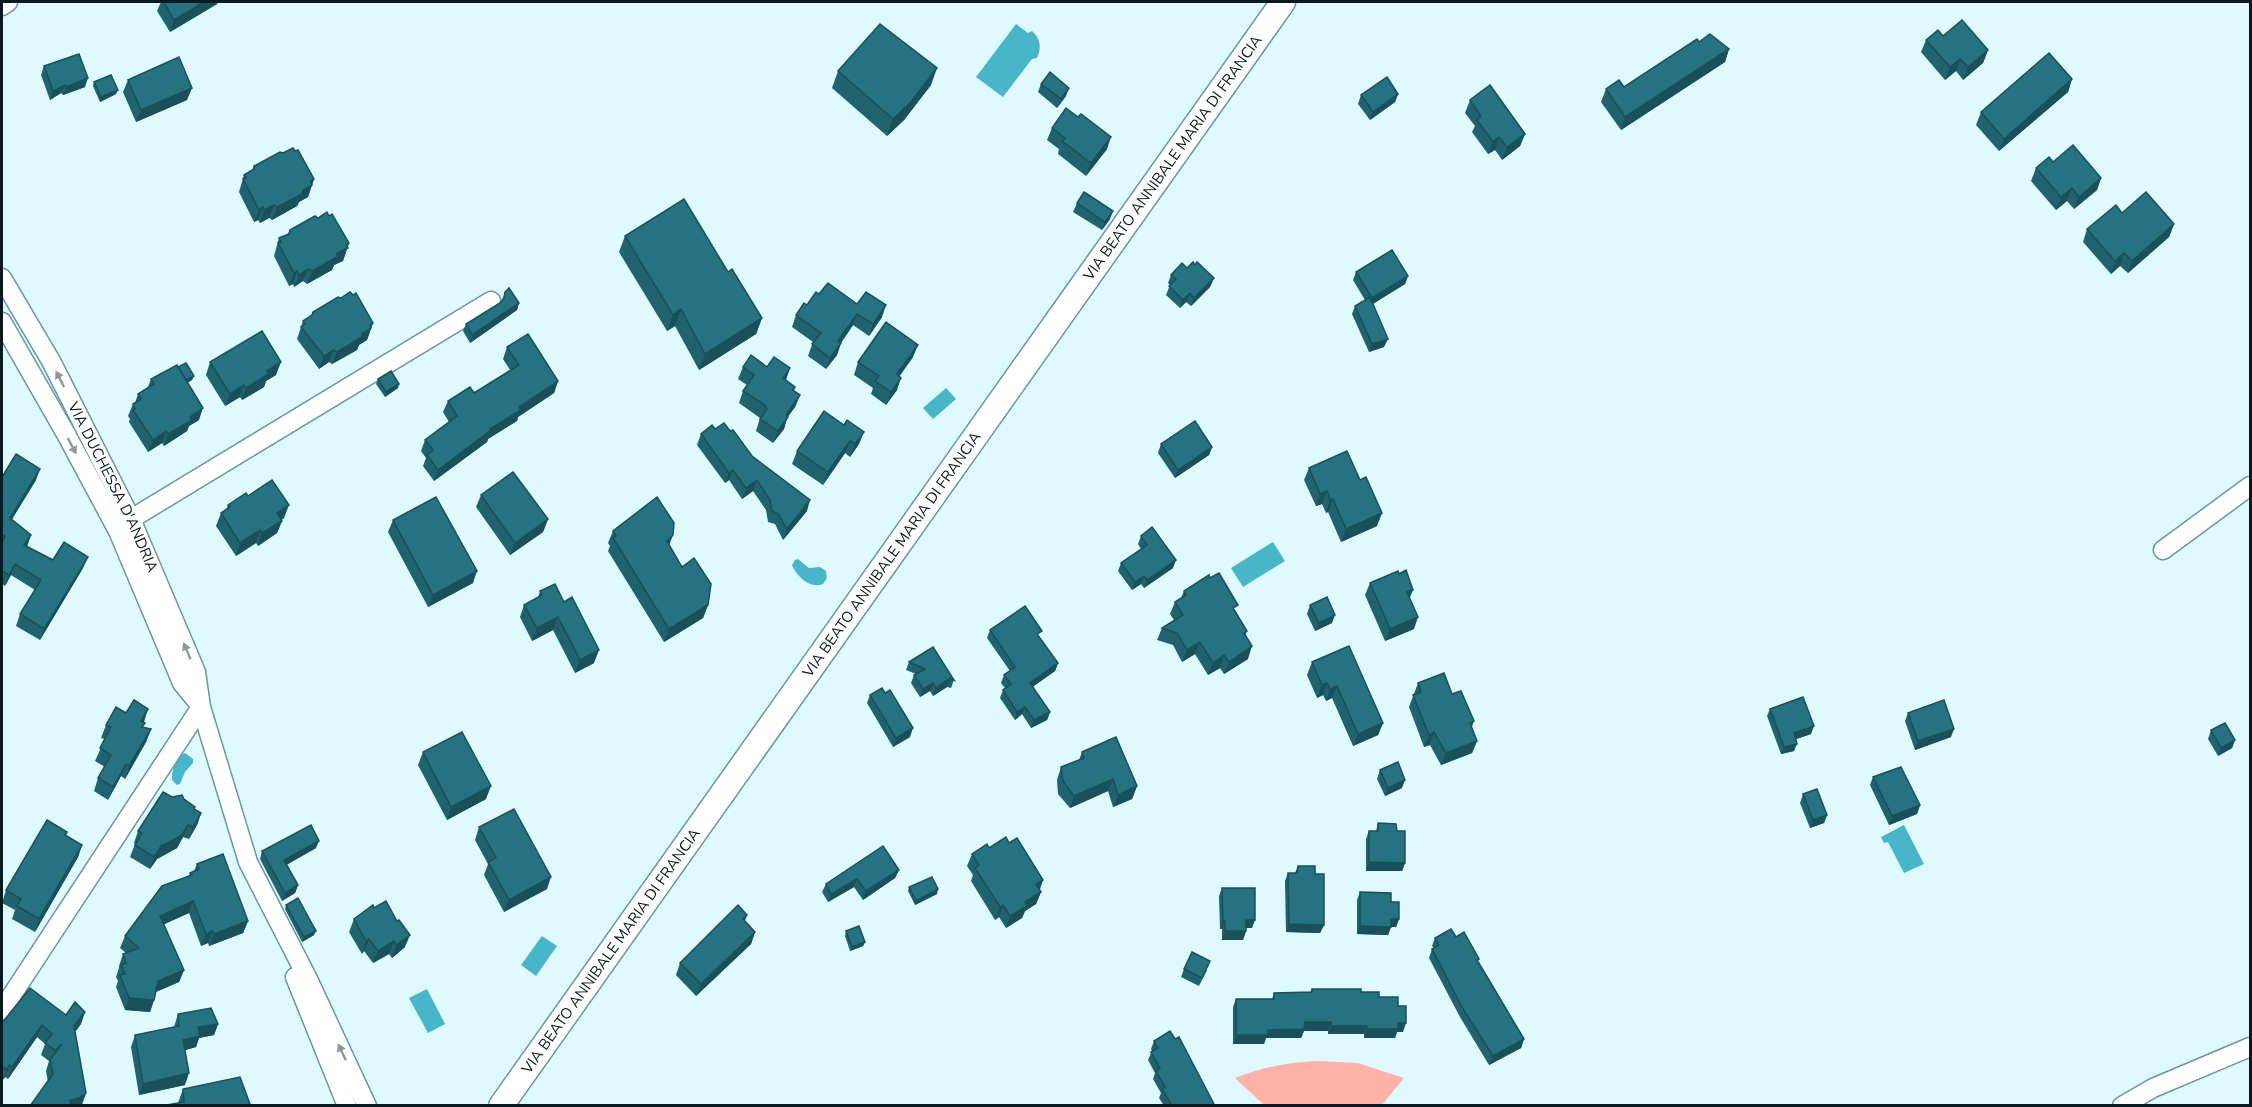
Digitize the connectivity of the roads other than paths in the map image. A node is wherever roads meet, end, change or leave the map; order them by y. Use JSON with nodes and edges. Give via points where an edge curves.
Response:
{"nodes":[{"id":1,"x":8,"y":2,"type":"edge"},
{"id":2,"x":1283,"y":2,"type":"edge"},
{"id":3,"x":2,"y":6,"type":"edge"},
{"id":4,"x":2,"y":278,"type":"edge"},
{"id":5,"x":491,"y":301,"type":"dead end"},
{"id":6,"x":2,"y":322,"type":"edge"},
{"id":7,"x":2250,"y":486,"type":"edge"},
{"id":8,"x":124,"y":525,"type":"junction"},
{"id":9,"x":2163,"y":550,"type":"dead end"},
{"id":10,"x":201,"y":707,"type":"junction"},
{"id":11,"x":283,"y":932,"type":"junction"},
{"id":12,"x":2,"y":1010,"type":"edge"},
{"id":13,"x":2250,"y":1047,"type":"edge"},
{"id":14,"x":347,"y":1106,"type":"edge"},
{"id":15,"x":367,"y":1106,"type":"edge"},
{"id":16,"x":501,"y":1106,"type":"edge"},
{"id":17,"x":2122,"y":1106,"type":"edge"}],
"edges":[{"from":1,"to":3,"type":"street"},
{"from":2,"to":16,"type":"main road","name":"VIA BEATO ANNIBALE MARIA DI FRANCIA"},
{"from":8,"to":4,"type":"street","name":"VIA DUCHESSA D'ANDRIA","one_way":true,"via":[[51,361]]},
{"from":5,"to":8,"type":"street"},
{"from":6,"to":8,"type":"street","name":"VIA DUCHESSA D'ANDRIA","one_way":true},
{"from":7,"to":9,"type":"street"},
{"from":8,"to":10,"type":"street","name":"VIA DUCHESSA D'ANDRIA","via":[[196,672]]},
{"from":10,"to":11,"type":"street","name":"VIA DUCHESSA D'ANDRIA","via":[[249,862]]},
{"from":10,"to":12,"type":"street"},
{"from":11,"to":14,"type":"street","name":"VIA DUCHESSA D'ANDRIA","via":[[297,985]]},
{"from":15,"to":11,"type":"street","name":"VIA DUCHESSA D'ANDRIA","one_way":true},
{"from":13,"to":17,"type":"street","via":[[2153,1088]]}]}
